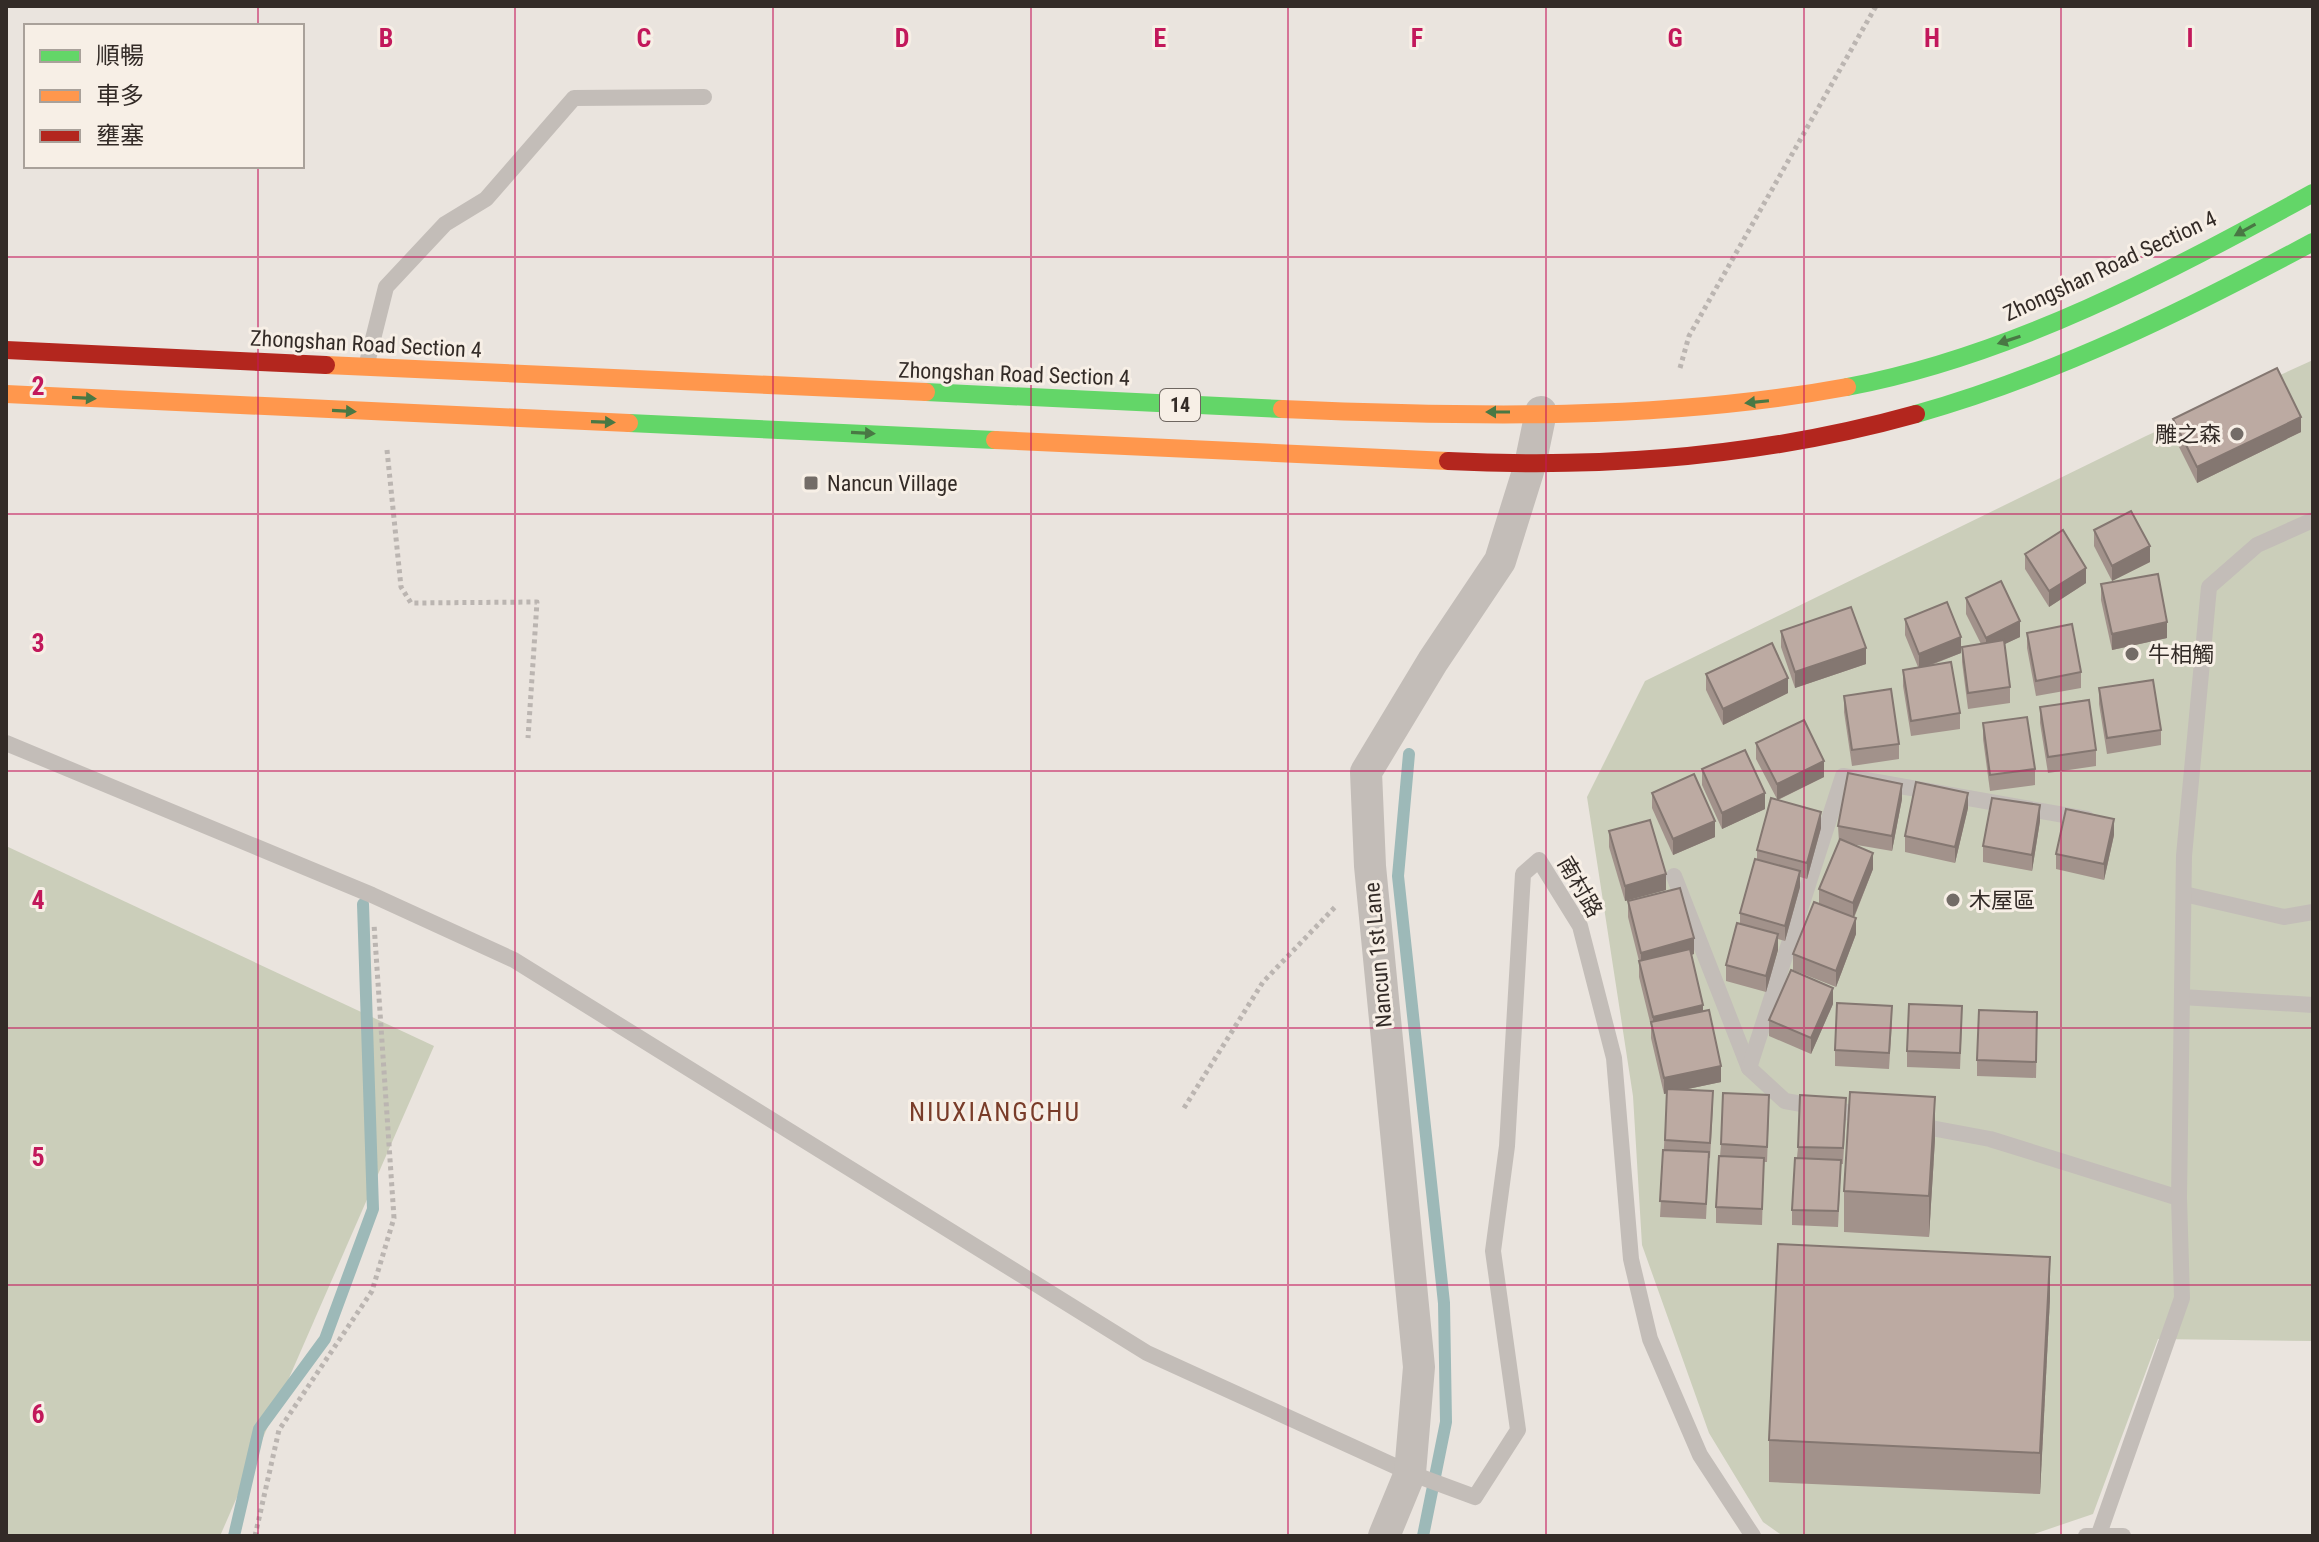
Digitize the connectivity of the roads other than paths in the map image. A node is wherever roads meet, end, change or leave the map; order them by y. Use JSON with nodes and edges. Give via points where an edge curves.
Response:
{"nodes":[{"id":1,"x":704,"y":97,"type":"dead end"},
{"id":2,"x":2313,"y":193,"type":"edge"},
{"id":3,"x":2313,"y":242,"type":"edge"},
{"id":4,"x":6,"y":350,"type":"edge"},
{"id":5,"x":366,"y":368,"type":"junction"},
{"id":6,"x":6,"y":394,"type":"edge"},
{"id":7,"x":1541,"y":412,"type":"junction"},
{"id":8,"x":1530,"y":465,"type":"junction"},
{"id":9,"x":2313,"y":520,"type":"edge"},
{"id":10,"x":6,"y":743,"type":"edge"},
{"id":11,"x":2100,"y":821,"type":"edge"},
{"id":12,"x":1674,"y":876,"type":"dead end"},
{"id":13,"x":2184,"y":894,"type":"junction"},
{"id":14,"x":2313,"y":912,"type":"edge"},
{"id":15,"x":2182,"y":997,"type":"junction"},
{"id":16,"x":2313,"y":1005,"type":"edge"},
{"id":17,"x":1749,"y":1068,"type":"junction"},
{"id":18,"x":2179,"y":1198,"type":"junction"},
{"id":19,"x":1410,"y":1473,"type":"junction"},
{"id":20,"x":2092,"y":1535,"type":"edge"},
{"id":21,"x":1384,"y":1536,"type":"edge"},
{"id":22,"x":1753,"y":1536,"type":"edge"},
{"id":23,"x":2123,"y":1536,"type":"edge"}],
"edges":[{"from":1,"to":5,"type":"lane","via":[[574,98],[486,199],[445,224],[386,287]]},
{"from":2,"to":7,"type":"main road","name":"Zhongshan Road Section 4","number":"14","one_way":true,"via":[[2038,330],[1883,380],[1770,401],[1668,412]]},
{"from":3,"to":8,"type":"main road","number":"14","via":[[2218,294],[1949,407],[1794,445]]},
{"from":4,"to":5,"type":"main road","name":"Zhongshan Road Section 4","number":"14"},
{"from":7,"to":5,"type":"main road","name":"Zhongshan Road Section 4","number":"14","one_way":true,"via":[[1351,412]]},
{"from":6,"to":8,"type":"main road","number":"14","one_way":true},
{"from":7,"to":8,"type":"street","name":"Nancun 1st Lane"},
{"from":8,"to":19,"type":"street","name":"Nancun 1st Lane","via":[[1500,561],[1366,772],[1370,866],[1419,1367]]},
{"from":9,"to":13,"type":"lane","via":[[2257,545],[2209,587]]},
{"from":10,"to":19,"type":"lane","via":[[514,960],[1147,1353]]},
{"from":11,"to":17,"type":"lane","via":[[1843,776]]},
{"from":12,"to":17,"type":"lane"},
{"from":13,"to":14,"type":"lane","via":[[2284,917]]},
{"from":13,"to":15,"type":"lane"},
{"from":15,"to":16,"type":"lane"},
{"from":15,"to":18,"type":"lane"},
{"from":17,"to":18,"type":"lane","via":[[1785,1101],[1990,1139]]},
{"from":18,"to":20,"type":"lane","via":[[2182,1298]]},
{"from":19,"to":21,"type":"street","name":"Nancun 1st Lane"},
{"from":19,"to":22,"type":"lane","name":"南村路","via":[[1475,1497],[1518,1430],[1493,1251],[1507,1146],[1523,874],[1539,860],[1580,926],[1614,1058],[1631,1259],[1650,1339],[1700,1455]]},
{"from":20,"to":23,"type":"lane"}]}
